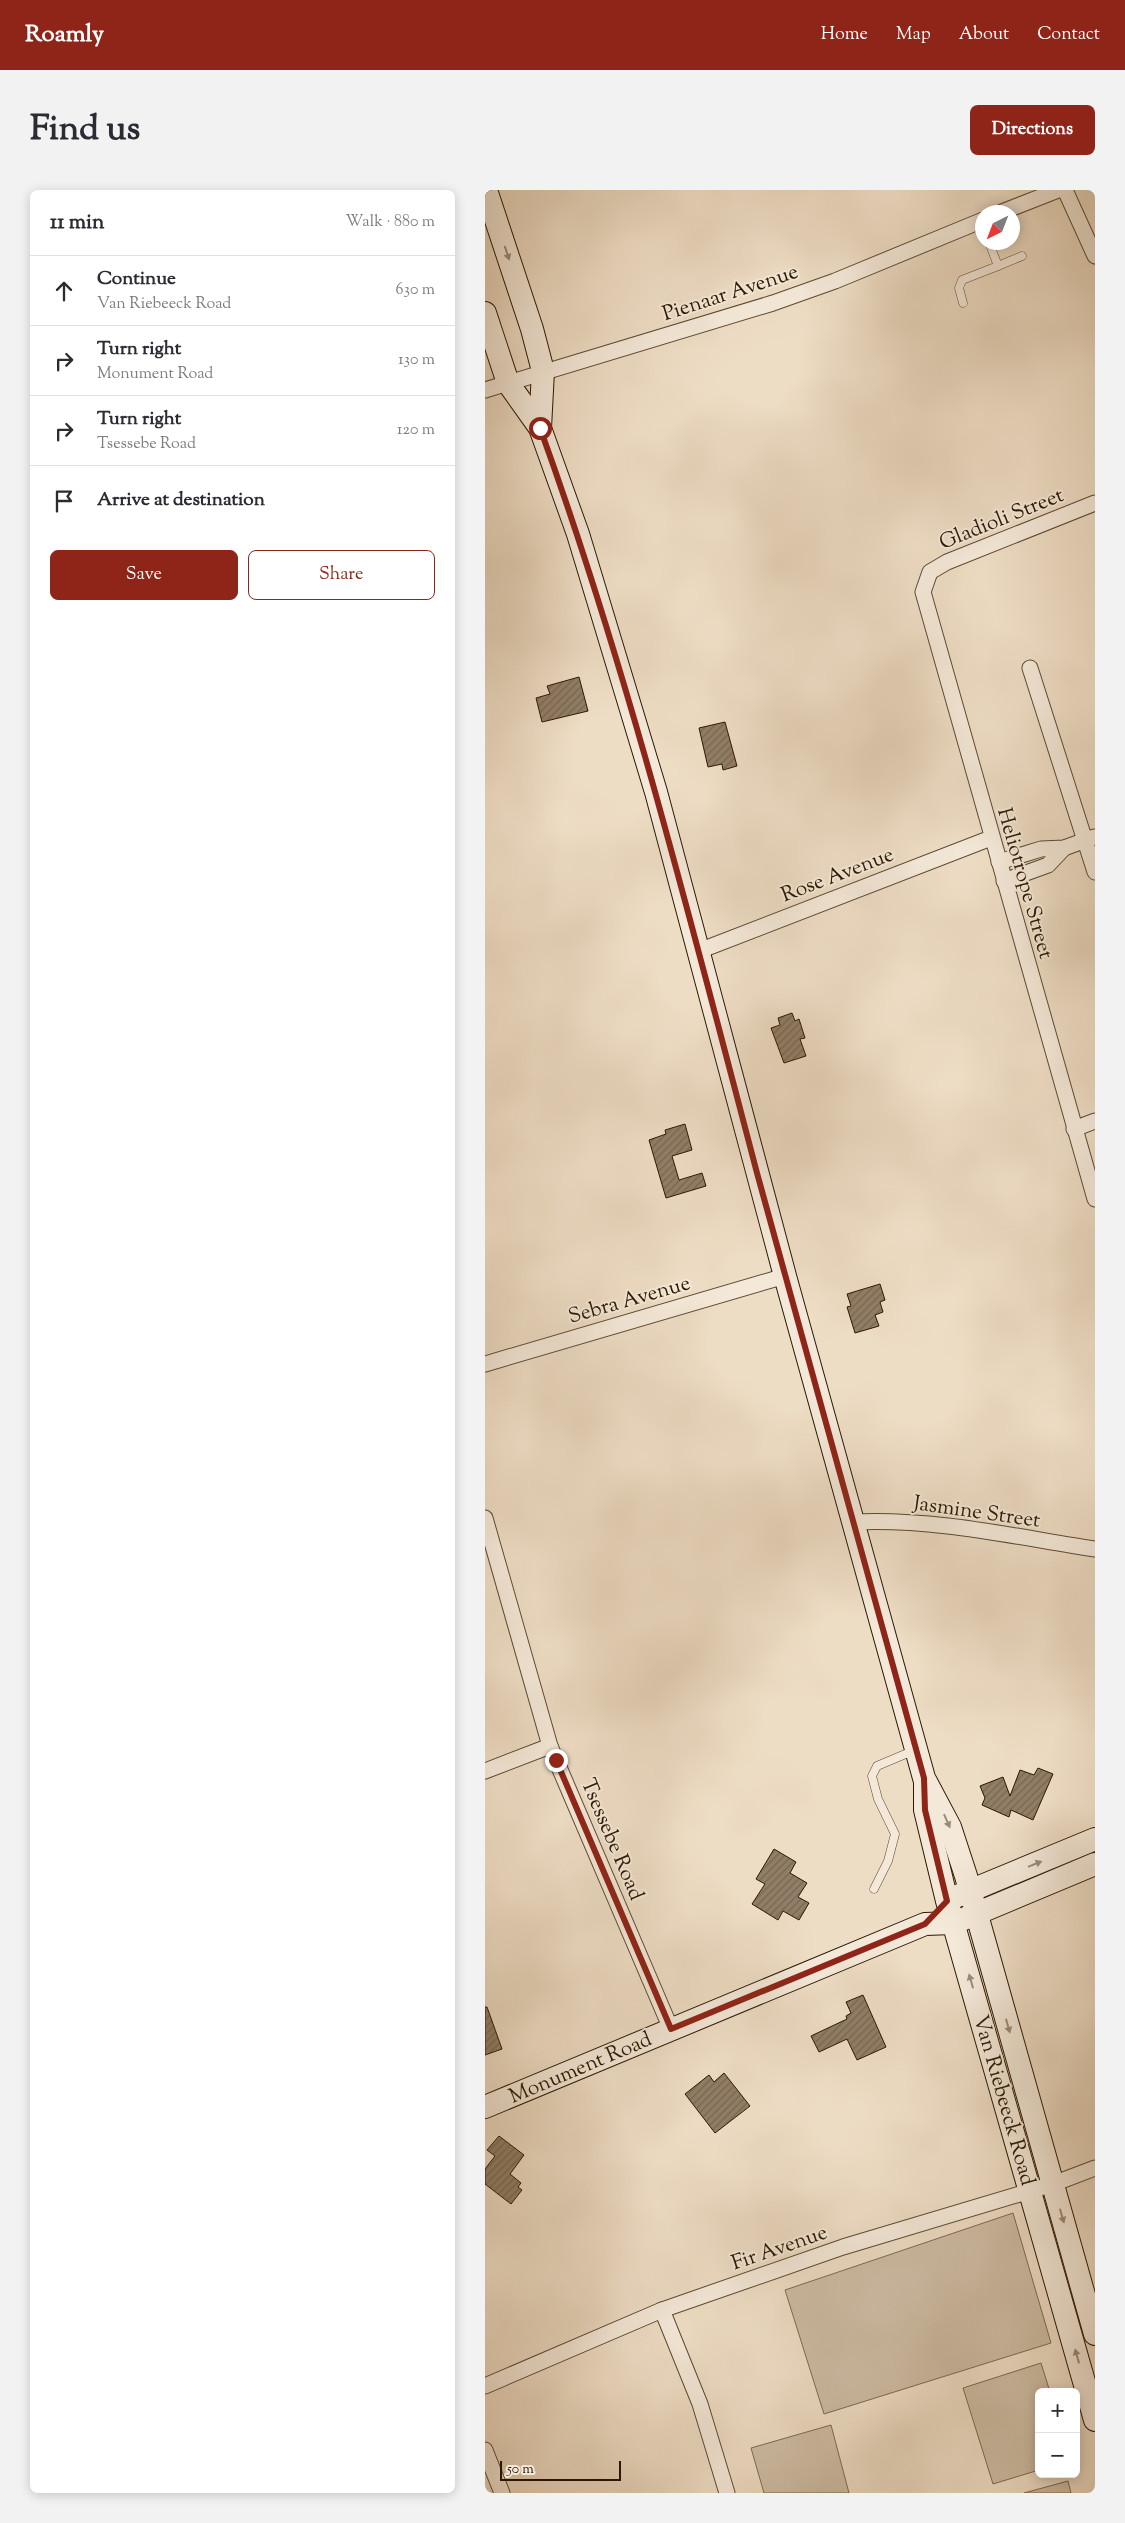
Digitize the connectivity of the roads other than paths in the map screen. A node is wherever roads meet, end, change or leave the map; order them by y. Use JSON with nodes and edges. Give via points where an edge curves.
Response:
{"nodes":[{"id":1,"x":486,"y":190,"type":"edge"},
{"id":2,"x":1058,"y":190,"type":"edge"},
{"id":3,"x":1065,"y":190,"type":"edge"},
{"id":4,"x":1020,"y":205,"type":"edge"},
{"id":5,"x":975,"y":225,"type":"edge"},
{"id":6,"x":992,"y":250,"type":"edge"},
{"id":7,"x":1022,"y":256,"type":"dead end"},
{"id":8,"x":1095,"y":256,"type":"edge"},
{"id":9,"x":999,"y":266,"type":"junction"},
{"id":10,"x":963,"y":303,"type":"dead end"},
{"id":11,"x":485,"y":313,"type":"edge"},
{"id":12,"x":543,"y":371,"type":"junction"},
{"id":13,"x":508,"y":383,"type":"junction"},
{"id":14,"x":485,"y":390,"type":"edge"},
{"id":15,"x":540,"y":428,"type":"junction"},
{"id":16,"x":1095,"y":503,"type":"edge"},
{"id":17,"x":927,"y":577,"type":"joint"},
{"id":18,"x":1030,"y":668,"type":"dead end"},
{"id":19,"x":991,"y":838,"type":"junction"},
{"id":20,"x":1090,"y":838,"type":"edge"},
{"id":21,"x":1064,"y":848,"type":"junction"},
{"id":22,"x":999,"y":862,"type":"junction"},
{"id":23,"x":1095,"y":872,"type":"edge"},
{"id":24,"x":1004,"y":881,"type":"junction"},
{"id":25,"x":699,"y":952,"type":"junction"},
{"id":26,"x":1095,"y":1121,"type":"edge"},
{"id":27,"x":1074,"y":1129,"type":"junction"},
{"id":28,"x":1095,"y":1199,"type":"edge"},
{"id":29,"x":785,"y":1276,"type":"junction"},
{"id":30,"x":485,"y":1364,"type":"edge"},
{"id":31,"x":485,"y":1518,"type":"edge"},
{"id":32,"x":853,"y":1522,"type":"junction"},
{"id":33,"x":1095,"y":1549,"type":"edge"},
{"id":34,"x":550,"y":1746,"type":"junction"},
{"id":35,"x":917,"y":1750,"type":"junction"},
{"id":36,"x":485,"y":1771,"type":"edge"},
{"id":37,"x":924,"y":1778,"type":"junction"},
{"id":38,"x":1095,"y":1839,"type":"edge"},
{"id":39,"x":1095,"y":1864,"type":"edge"},
{"id":40,"x":874,"y":1890,"type":"dead end"},
{"id":41,"x":969,"y":1890,"type":"junction"},
{"id":42,"x":947,"y":1901,"type":"junction"},
{"id":43,"x":976,"y":1913,"type":"junction"},
{"id":44,"x":954,"y":1923,"type":"junction"},
{"id":45,"x":925,"y":1924,"type":"junction"},
{"id":46,"x":671,"y":2029,"type":"junction"},
{"id":47,"x":485,"y":2107,"type":"edge"},
{"id":48,"x":1095,"y":2168,"type":"edge"},
{"id":49,"x":1053,"y":2184,"type":"junction"},
{"id":50,"x":1031,"y":2191,"type":"junction"},
{"id":51,"x":662,"y":2310,"type":"junction"},
{"id":52,"x":1095,"y":2334,"type":"edge"},
{"id":53,"x":485,"y":2386,"type":"edge"},
{"id":54,"x":1095,"y":2420,"type":"edge"},
{"id":55,"x":485,"y":2450,"type":"edge"},
{"id":56,"x":501,"y":2493,"type":"edge"},
{"id":57,"x":727,"y":2493,"type":"edge"}],
"edges":[{"from":1,"to":12,"type":"street","name":"Van Riebeeck Road","one_way":true},
{"from":2,"to":4,"type":"street"},
{"from":3,"to":8,"type":"street"},
{"from":5,"to":12,"type":"street","name":"Pienaar Avenue","via":[[773,303]]},
{"from":6,"to":9,"type":"lane"},
{"from":7,"to":9,"type":"lane"},
{"from":9,"to":10,"type":"lane","via":[[962,280],[959,288]]},
{"from":11,"to":13,"type":"street","name":"Van Riebeeck Road"},
{"from":12,"to":13,"type":"street","name":"Pienaar Avenue"},
{"from":12,"to":15,"type":"street","name":"Van Riebeeck Road"},
{"from":13,"to":14,"type":"street","name":"Pienaar Avenue"},
{"from":13,"to":15,"type":"street","name":"Van Riebeeck Road"},
{"from":15,"to":25,"type":"street","name":"Van Riebeeck Road","via":[[578,534],[656,792]]},
{"from":16,"to":17,"type":"street","name":"Gladioli Street","via":[[961,556]]},
{"from":17,"to":19,"type":"street","name":"Heliotrope Street","via":[[924,601]]},
{"from":18,"to":20,"type":"street"},
{"from":19,"to":22,"type":"street","name":"Heliotrope Street"},
{"from":19,"to":25,"type":"street","name":"Rose Avenue"},
{"from":20,"to":21,"type":"street"},
{"from":20,"to":23,"type":"street"},
{"from":21,"to":22,"type":"street","via":[[1041,848]]},
{"from":21,"to":24,"type":"street","via":[[1048,865]]},
{"from":22,"to":24,"type":"street","name":"Heliotrope Street"},
{"from":24,"to":27,"type":"street","name":"Heliotrope Street"},
{"from":25,"to":29,"type":"street","name":"Van Riebeeck Road"},
{"from":26,"to":27,"type":"street"},
{"from":27,"to":28,"type":"street","name":"Heliotrope Street"},
{"from":29,"to":30,"type":"street","name":"Sebra Avenue"},
{"from":29,"to":32,"type":"street","name":"Van Riebeeck Road"},
{"from":31,"to":34,"type":"street","name":"Tsessebe Road"},
{"from":32,"to":33,"type":"street","name":"Jasmine Street","via":[[890,1521],[960,1528]]},
{"from":32,"to":35,"type":"street","name":"Van Riebeeck Road"},
{"from":34,"to":36,"type":"street"},
{"from":34,"to":46,"type":"street","name":"Tsessebe Road"},
{"from":35,"to":37,"type":"street","name":"Van Riebeeck Road"},
{"from":35,"to":40,"type":"lane","via":[[877,1766],[871,1776],[895,1834],[888,1861]]},
{"from":37,"to":41,"type":"street","name":"Van Riebeeck Road","one_way":true,"via":[[950,1827]]},
{"from":37,"to":42,"type":"street","name":"Van Riebeeck Road","via":[[925,1810]]},
{"from":41,"to":38,"type":"street","name":"Monument Road","one_way":true},
{"from":39,"to":43,"type":"street","name":"Monument Road"},
{"from":41,"to":42,"type":"street","name":"Monument Road"},
{"from":41,"to":43,"type":"street","name":"Van Riebeeck Road"},
{"from":42,"to":44,"type":"street","name":"Van Riebeeck Road"},
{"from":42,"to":45,"type":"street","name":"Monument Road"},
{"from":43,"to":44,"type":"street","name":"Monument Road"},
{"from":43,"to":49,"type":"street","name":"Van Riebeeck Road","one_way":true},
{"from":44,"to":45,"type":"street","name":"Monument Road"},
{"from":50,"to":44,"type":"street","name":"Van Riebeeck Road","one_way":true},
{"from":45,"to":46,"type":"street","name":"Monument Road"},
{"from":46,"to":47,"type":"street","name":"Monument Road"},
{"from":48,"to":49,"type":"street","name":"Fir Avenue"},
{"from":49,"to":50,"type":"street","name":"Fir Avenue"},
{"from":49,"to":52,"type":"street","name":"Van Riebeeck Road","one_way":true},
{"from":50,"to":51,"type":"street","name":"Fir Avenue","via":[[843,2247]]},
{"from":54,"to":50,"type":"street","name":"Van Riebeeck Road","one_way":true},
{"from":51,"to":53,"type":"street","name":"Fir Avenue"},
{"from":51,"to":57,"type":"street","via":[[699,2404]]},
{"from":55,"to":56,"type":"street"}]}
